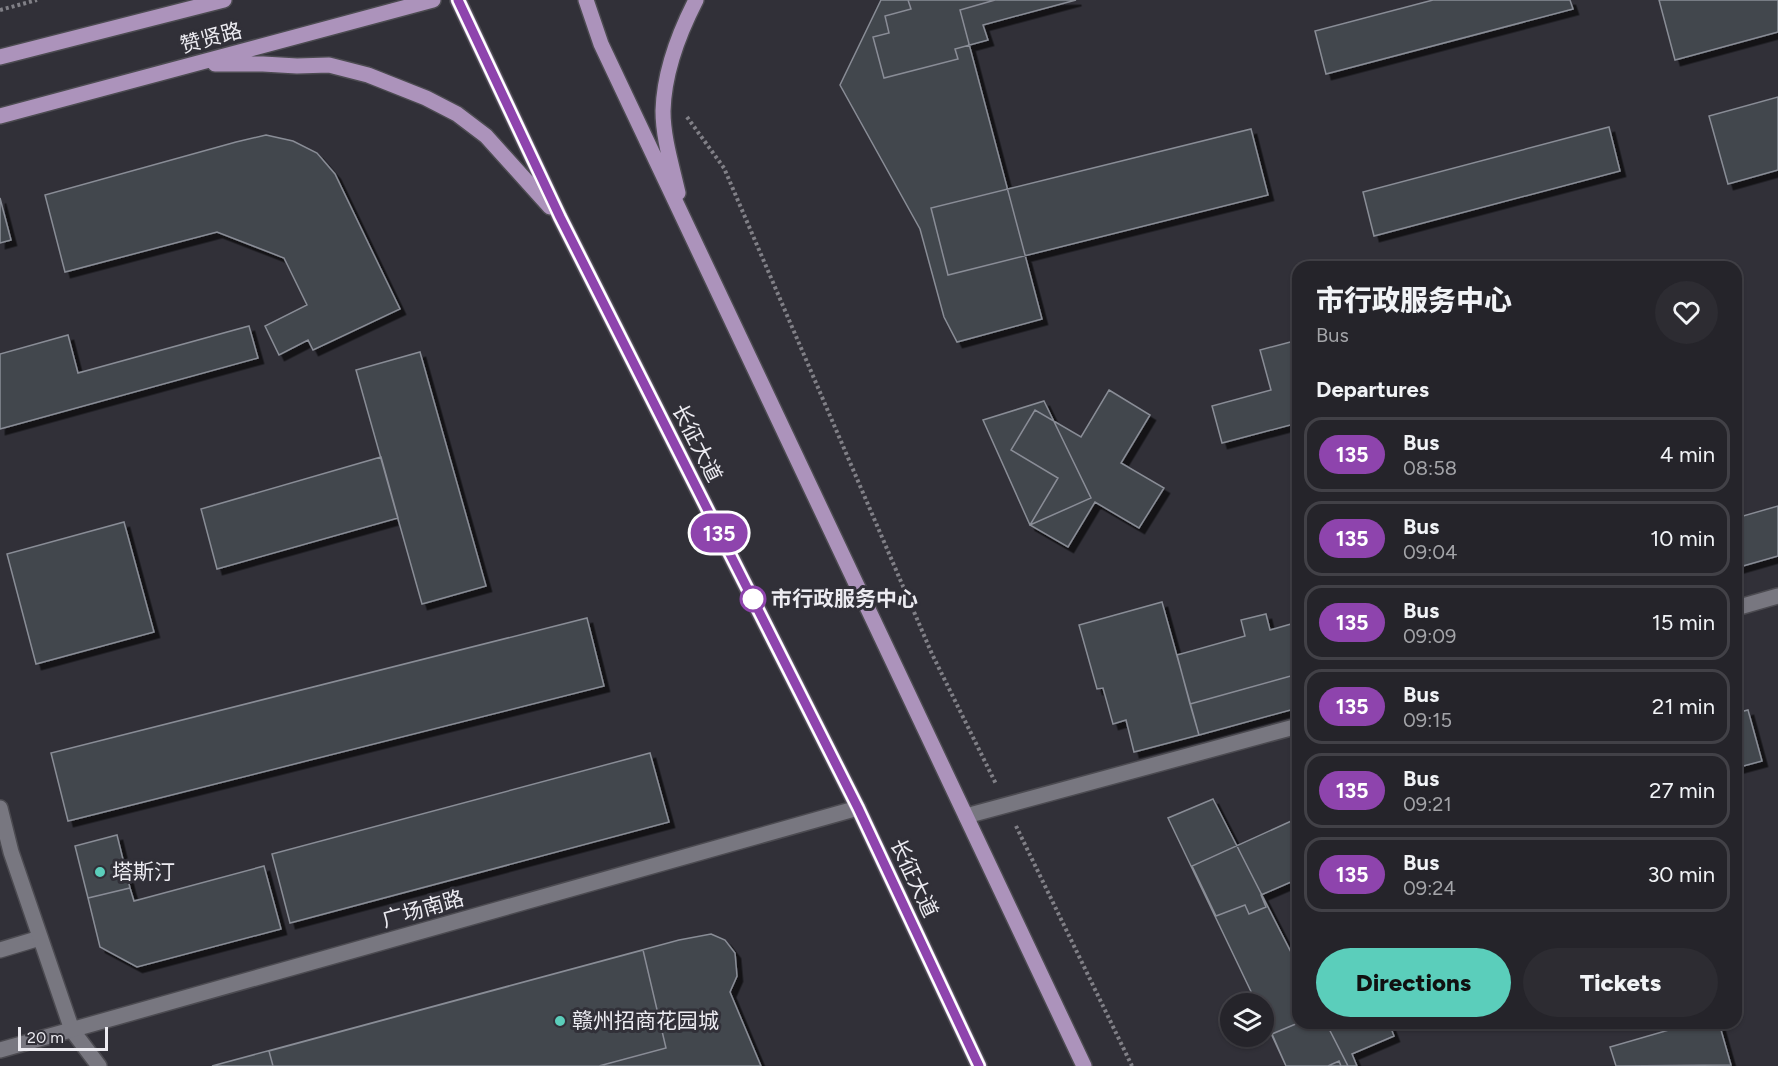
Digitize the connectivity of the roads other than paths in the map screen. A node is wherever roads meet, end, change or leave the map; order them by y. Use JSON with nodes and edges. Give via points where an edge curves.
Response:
{"nodes":[{"id":1,"x":209,"y":0,"type":"edge"},
{"id":2,"x":224,"y":0,"type":"edge"},
{"id":3,"x":433,"y":0,"type":"edge"},
{"id":4,"x":458,"y":0,"type":"edge"},
{"id":5,"x":586,"y":0,"type":"edge"},
{"id":6,"x":696,"y":0,"type":"edge"},
{"id":7,"x":187,"y":10,"type":"junction"},
{"id":8,"x":0,"y":57,"type":"edge"},
{"id":9,"x":194,"y":64,"type":"junction"},
{"id":10,"x":0,"y":116,"type":"edge"},
{"id":11,"x":560,"y":217,"type":"junction"},
{"id":12,"x":683,"y":219,"type":"junction"},
{"id":13,"x":1778,"y":596,"type":"edge"},
{"id":14,"x":1742,"y":606,"type":"edge"},
{"id":15,"x":1292,"y":728,"type":"edge"},
{"id":16,"x":0,"y":807,"type":"edge"},
{"id":17,"x":858,"y":808,"type":"junction"},
{"id":18,"x":966,"y":816,"type":"junction"},
{"id":19,"x":6,"y":854,"type":"edge"},
{"id":20,"x":40,"y":938,"type":"junction"},
{"id":21,"x":0,"y":950,"type":"edge"},
{"id":22,"x":72,"y":1030,"type":"junction"},
{"id":23,"x":0,"y":1050,"type":"edge"},
{"id":24,"x":99,"y":1066,"type":"edge"},
{"id":25,"x":979,"y":1066,"type":"edge"},
{"id":26,"x":1084,"y":1066,"type":"edge"}],
"edges":[{"from":1,"to":7,"type":"main road"},
{"from":2,"to":7,"type":"main road","name":"赞贤路"},
{"from":3,"to":9,"type":"main road","name":"赞贤路"},
{"from":4,"to":11,"type":"main road","name":"长征大道"},
{"from":5,"to":12,"type":"main road","via":[[601,44]]},
{"from":6,"to":12,"type":"main road","via":[[682,31],[663,111]]},
{"from":7,"to":8,"type":"main road","name":"赞贤路"},
{"from":9,"to":10,"type":"main road","name":"赞贤路"},
{"from":9,"to":11,"type":"main road","via":[[329,65],[368,75],[426,98],[457,114],[486,136]]},
{"from":11,"to":17,"type":"main road","name":"长征大道"},
{"from":12,"to":18,"type":"main road"},
{"from":13,"to":14,"type":"street"},
{"from":15,"to":18,"type":"street"},
{"from":16,"to":19,"type":"street"},
{"from":17,"to":22,"type":"street","name":"广场南路"},
{"from":17,"to":25,"type":"main road","name":"长征大道"},
{"from":18,"to":26,"type":"main road"},
{"from":19,"to":20,"type":"street"},
{"from":20,"to":21,"type":"street"},
{"from":20,"to":22,"type":"street"},
{"from":22,"to":23,"type":"street","name":"广场南路"},
{"from":22,"to":24,"type":"street"}]}
